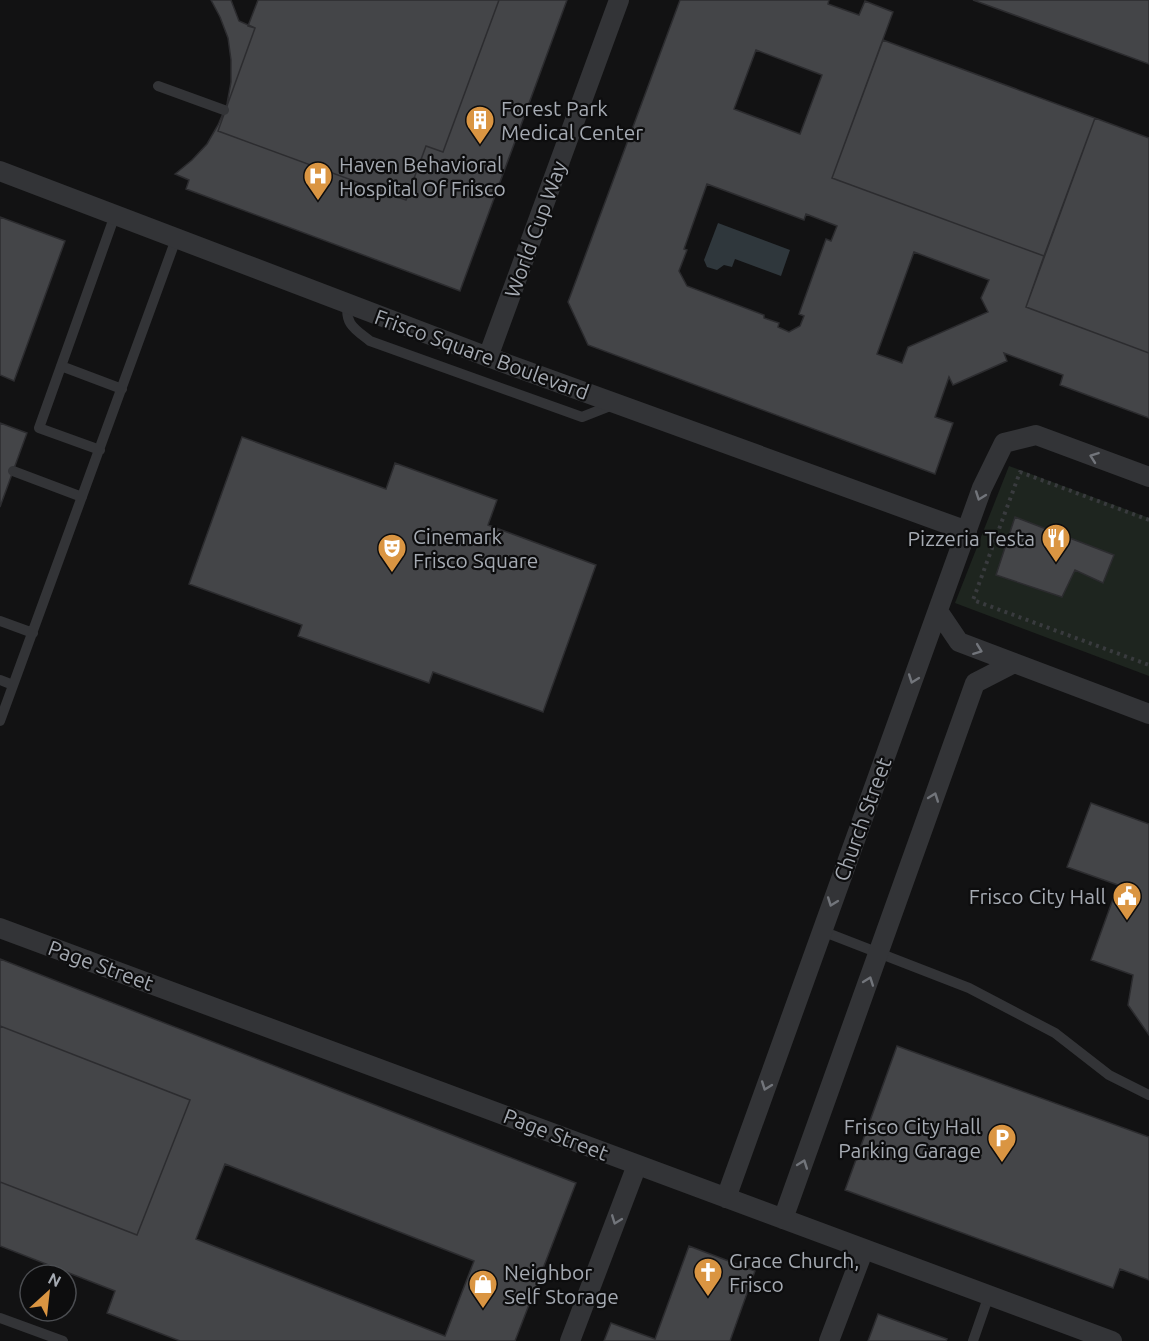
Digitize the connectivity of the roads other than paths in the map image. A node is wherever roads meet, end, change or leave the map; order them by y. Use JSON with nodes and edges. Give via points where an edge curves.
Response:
{"nodes":[{"id":1,"x":619,"y":0,"type":"edge"},
{"id":2,"x":158,"y":86,"type":"dead end"},
{"id":3,"x":224,"y":110,"type":"dead end"},
{"id":4,"x":0,"y":171,"type":"edge"},
{"id":5,"x":115,"y":215,"type":"junction"},
{"id":6,"x":177,"y":238,"type":"junction"},
{"id":7,"x":348,"y":303,"type":"junction"},
{"id":8,"x":488,"y":357,"type":"junction"},
{"id":9,"x":61,"y":366,"type":"junction"},
{"id":10,"x":122,"y":389,"type":"junction"},
{"id":11,"x":617,"y":404,"type":"junction"},
{"id":12,"x":100,"y":450,"type":"junction"},
{"id":13,"x":13,"y":471,"type":"dead end"},
{"id":14,"x":1149,"y":477,"type":"edge"},
{"id":15,"x":82,"y":497,"type":"junction"},
{"id":16,"x":967,"y":531,"type":"junction"},
{"id":17,"x":938,"y":611,"type":"junction"},
{"id":18,"x":0,"y":621,"type":"edge"},
{"id":19,"x":33,"y":633,"type":"junction"},
{"id":20,"x":1014,"y":663,"type":"junction"},
{"id":21,"x":0,"y":680,"type":"edge"},
{"id":22,"x":14,"y":685,"type":"junction"},
{"id":23,"x":1149,"y":714,"type":"edge"},
{"id":24,"x":0,"y":721,"type":"edge"},
{"id":25,"x":0,"y":928,"type":"edge"},
{"id":26,"x":822,"y":931,"type":"junction"},
{"id":27,"x":879,"y":952,"type":"junction"},
{"id":28,"x":1149,"y":1095,"type":"edge"},
{"id":29,"x":637,"y":1165,"type":"junction"},
{"id":30,"x":726,"y":1198,"type":"junction"},
{"id":31,"x":783,"y":1219,"type":"junction"},
{"id":32,"x":864,"y":1249,"type":"junction"},
{"id":33,"x":989,"y":1295,"type":"junction"},
{"id":34,"x":0,"y":1318,"type":"edge"},
{"id":35,"x":63,"y":1341,"type":"edge"},
{"id":36,"x":570,"y":1341,"type":"edge"},
{"id":37,"x":829,"y":1341,"type":"edge"},
{"id":38,"x":973,"y":1341,"type":"edge"},
{"id":39,"x":1112,"y":1341,"type":"edge"}],
"edges":[{"from":1,"to":8,"type":"street","name":"World Cup Way"},
{"from":2,"to":3,"type":"lane"},
{"from":4,"to":5,"type":"street","name":"Frisco Square Boulevard"},
{"from":5,"to":6,"type":"street","name":"Frisco Square Boulevard"},
{"from":5,"to":9,"type":"lane"},
{"from":6,"to":7,"type":"street","name":"Frisco Square Boulevard"},
{"from":6,"to":10,"type":"lane"},
{"from":7,"to":8,"type":"street","name":"Frisco Square Boulevard"},
{"from":7,"to":11,"type":"lane","via":[[346,314],[352,328],[370,341],[582,417]]},
{"from":8,"to":11,"type":"street","name":"Frisco Square Boulevard"},
{"from":9,"to":10,"type":"lane"},
{"from":9,"to":12,"type":"lane","via":[[39,428]]},
{"from":10,"to":12,"type":"lane"},
{"from":11,"to":16,"type":"street","name":"Frisco Square Boulevard"},
{"from":12,"to":15,"type":"lane"},
{"from":13,"to":15,"type":"lane"},
{"from":14,"to":16,"type":"street","name":"Church Street","one_way":true,"via":[[1036,435],[1004,443]]},
{"from":15,"to":19,"type":"lane"},
{"from":16,"to":17,"type":"street","name":"Church Street"},
{"from":17,"to":20,"type":"street","one_way":true,"via":[[959,642]]},
{"from":17,"to":26,"type":"street","name":"Church Street","one_way":true},
{"from":18,"to":19,"type":"lane"},
{"from":19,"to":22,"type":"lane"},
{"from":20,"to":23,"type":"street"},
{"from":27,"to":20,"type":"street","one_way":true,"via":[[975,683]]},
{"from":21,"to":22,"type":"lane"},
{"from":22,"to":24,"type":"lane"},
{"from":25,"to":29,"type":"street","name":"Page Street"},
{"from":26,"to":27,"type":"lane"},
{"from":26,"to":30,"type":"street","name":"Church Street","one_way":true},
{"from":27,"to":28,"type":"lane","via":[[969,988],[1055,1033],[1109,1075]]},
{"from":31,"to":27,"type":"street","one_way":true},
{"from":29,"to":30,"type":"street","name":"Page Street"},
{"from":29,"to":36,"type":"street","one_way":true},
{"from":30,"to":31,"type":"street","name":"Page Street"},
{"from":31,"to":32,"type":"street","name":"Page Street"},
{"from":32,"to":33,"type":"street","name":"Page Street"},
{"from":32,"to":37,"type":"street"},
{"from":33,"to":38,"type":"lane"},
{"from":33,"to":39,"type":"street","name":"Page Street"},
{"from":34,"to":35,"type":"lane"}]}
